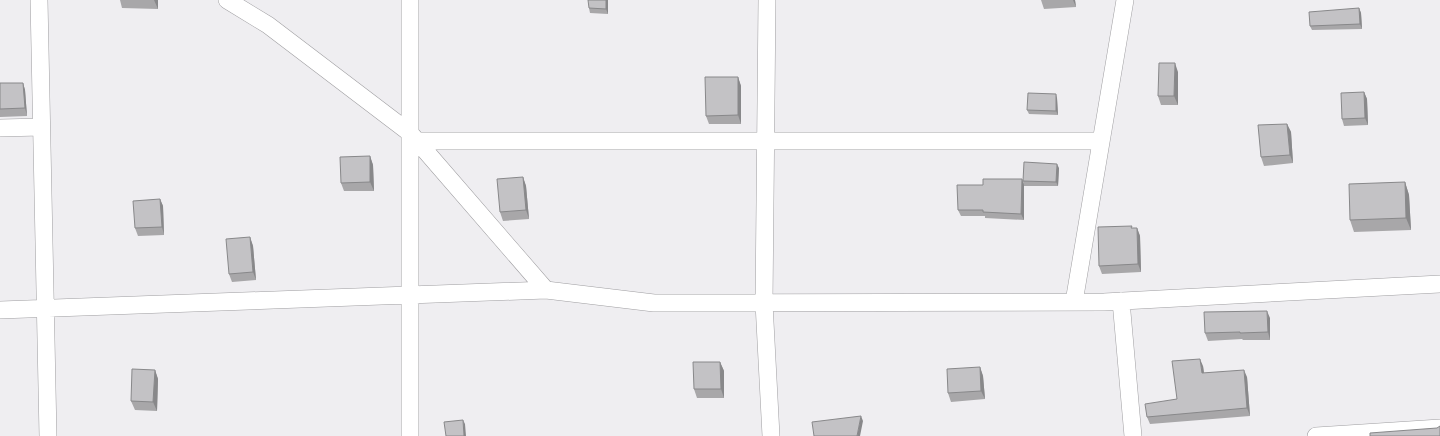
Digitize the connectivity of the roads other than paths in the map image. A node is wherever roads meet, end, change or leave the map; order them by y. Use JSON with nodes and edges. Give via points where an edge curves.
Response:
{"nodes":[{"id":1,"x":38,"y":0,"type":"edge"},
{"id":2,"x":227,"y":0,"type":"edge"},
{"id":3,"x":410,"y":0,"type":"edge"},
{"id":4,"x":767,"y":0,"type":"edge"},
{"id":5,"x":1126,"y":0,"type":"edge"},
{"id":6,"x":41,"y":127,"type":"junction"},
{"id":7,"x":0,"y":128,"type":"edge"},
{"id":8,"x":413,"y":137,"type":"junction"},
{"id":9,"x":765,"y":140,"type":"junction"},
{"id":10,"x":1101,"y":141,"type":"junction"},
{"id":11,"x":1440,"y":284,"type":"edge"},
{"id":12,"x":546,"y":290,"type":"junction"},
{"id":13,"x":410,"y":295,"type":"junction"},
{"id":14,"x":1121,"y":301,"type":"junction"},
{"id":15,"x":1074,"y":302,"type":"junction"},
{"id":16,"x":764,"y":303,"type":"junction"},
{"id":17,"x":45,"y":308,"type":"junction"},
{"id":18,"x":0,"y":310,"type":"edge"},
{"id":19,"x":1440,"y":428,"type":"edge"},
{"id":20,"x":48,"y":436,"type":"edge"},
{"id":21,"x":410,"y":436,"type":"edge"},
{"id":22,"x":771,"y":436,"type":"edge"},
{"id":23,"x":1133,"y":436,"type":"edge"},
{"id":24,"x":1316,"y":436,"type":"edge"}],
"edges":[{"from":1,"to":6,"type":"street"},
{"from":2,"to":8,"type":"street","via":[[268,25]]},
{"from":3,"to":8,"type":"street"},
{"from":4,"to":9,"type":"street"},
{"from":5,"to":10,"type":"street"},
{"from":6,"to":7,"type":"street"},
{"from":6,"to":17,"type":"street"},
{"from":8,"to":9,"type":"street"},
{"from":8,"to":12,"type":"street"},
{"from":8,"to":13,"type":"street"},
{"from":9,"to":10,"type":"street"},
{"from":9,"to":16,"type":"street"},
{"from":10,"to":15,"type":"street"},
{"from":11,"to":14,"type":"street"},
{"from":12,"to":13,"type":"street"},
{"from":12,"to":16,"type":"street","via":[[654,303]]},
{"from":13,"to":17,"type":"street"},
{"from":13,"to":21,"type":"street"},
{"from":14,"to":15,"type":"street"},
{"from":14,"to":23,"type":"street"},
{"from":15,"to":16,"type":"street"},
{"from":16,"to":22,"type":"street"},
{"from":17,"to":18,"type":"street"},
{"from":17,"to":20,"type":"street"},
{"from":19,"to":24,"type":"street"}]}
